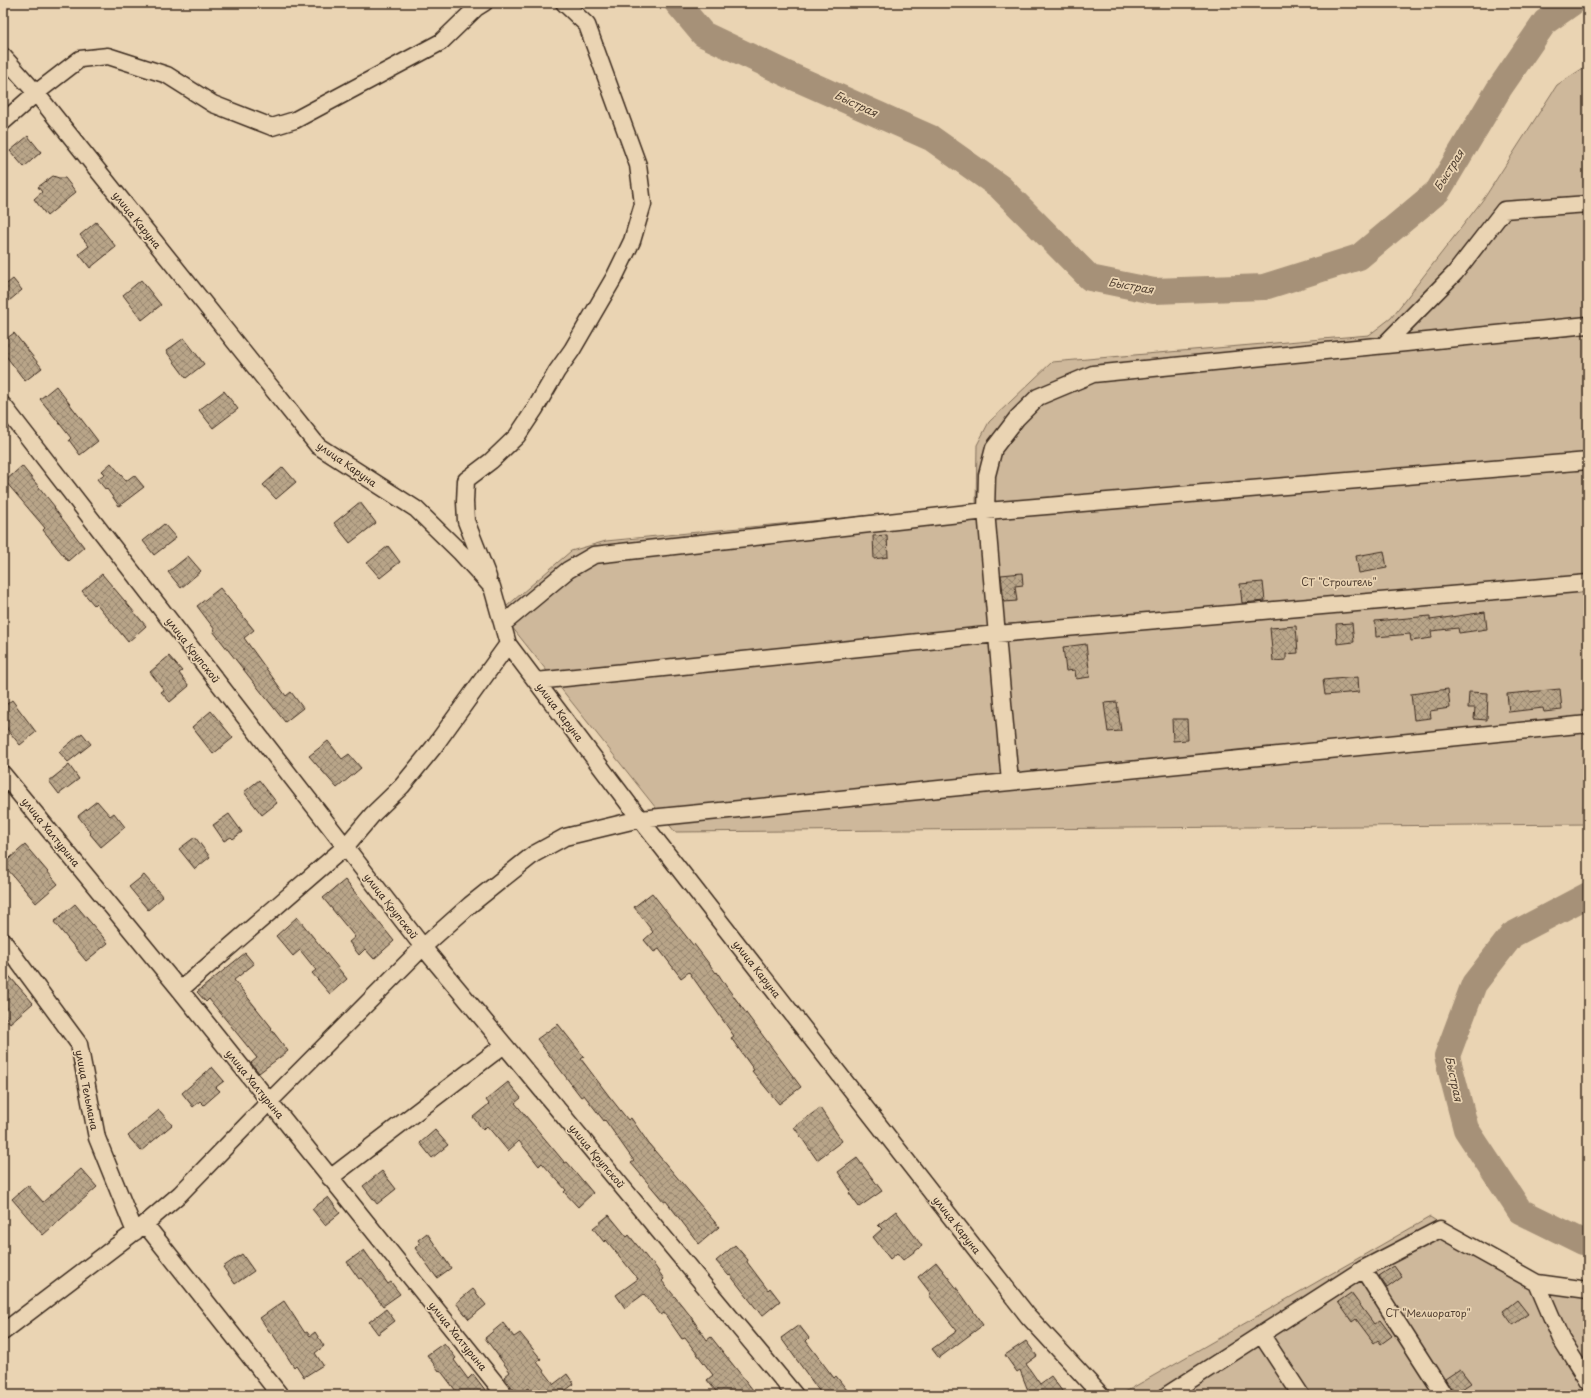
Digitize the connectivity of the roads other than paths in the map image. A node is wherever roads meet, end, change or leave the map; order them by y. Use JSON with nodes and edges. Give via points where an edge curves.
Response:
{"nodes":[{"id":1,"x":484,"y":3,"type":"edge"},
{"id":2,"x":564,"y":3,"type":"edge"},
{"id":3,"x":3,"y":56,"type":"edge"},
{"id":4,"x":36,"y":93,"type":"junction"},
{"id":5,"x":3,"y":122,"type":"edge"},
{"id":6,"x":1588,"y":204,"type":"edge"},
{"id":7,"x":1588,"y":325,"type":"edge"},
{"id":8,"x":1385,"y":344,"type":"junction"},
{"id":9,"x":3,"y":404,"type":"edge"},
{"id":10,"x":1588,"y":461,"type":"edge"},
{"id":11,"x":986,"y":511,"type":"junction"},
{"id":12,"x":1588,"y":583,"type":"edge"},
{"id":13,"x":492,"y":587,"type":"junction"},
{"id":14,"x":503,"y":624,"type":"junction"},
{"id":15,"x":997,"y":634,"type":"junction"},
{"id":16,"x":508,"y":644,"type":"junction"},
{"id":17,"x":536,"y":680,"type":"junction"},
{"id":18,"x":1588,"y":724,"type":"edge"},
{"id":19,"x":3,"y":774,"type":"edge"},
{"id":20,"x":1010,"y":782,"type":"junction"},
{"id":21,"x":640,"y":819,"type":"junction"},
{"id":22,"x":345,"y":847,"type":"junction"},
{"id":23,"x":3,"y":941,"type":"edge"},
{"id":24,"x":423,"y":947,"type":"junction"},
{"id":25,"x":180,"y":990,"type":"junction"},
{"id":26,"x":504,"y":1045,"type":"junction"},
{"id":27,"x":269,"y":1102,"type":"junction"},
{"id":28,"x":330,"y":1178,"type":"junction"},
{"id":29,"x":140,"y":1228,"type":"junction"},
{"id":30,"x":1363,"y":1269,"type":"junction"},
{"id":31,"x":1538,"y":1283,"type":"junction"},
{"id":32,"x":1588,"y":1290,"type":"edge"},
{"id":33,"x":3,"y":1332,"type":"edge"},
{"id":34,"x":1261,"y":1334,"type":"junction"},
{"id":35,"x":1588,"y":1382,"type":"edge"},
{"id":36,"x":280,"y":1395,"type":"edge"},
{"id":37,"x":505,"y":1395,"type":"edge"},
{"id":38,"x":795,"y":1395,"type":"edge"},
{"id":39,"x":1101,"y":1395,"type":"edge"},
{"id":40,"x":1167,"y":1395,"type":"edge"},
{"id":41,"x":1301,"y":1395,"type":"edge"},
{"id":42,"x":1444,"y":1395,"type":"edge"}],
"edges":[{"from":1,"to":4,"type":"street","via":[[440,42],[295,120],[272,127],[213,104],[166,75],[108,56],[80,59]]},
{"from":2,"to":13,"type":"street","via":[[587,25],[638,165],[644,204],[632,241],[615,276],[535,409],[517,436],[466,480],[466,521]]},
{"from":3,"to":4,"type":"street","name":"улица Каруна"},
{"from":4,"to":5,"type":"street"},
{"from":4,"to":13,"type":"street","name":"улица Каруна","via":[[318,446],[416,509],[462,552]]},
{"from":6,"to":8,"type":"street","via":[[1504,210],[1455,273]]},
{"from":7,"to":8,"type":"street"},
{"from":8,"to":11,"type":"street","via":[[1093,374],[1038,397],[1017,418],[994,448],[987,475]]},
{"from":9,"to":22,"type":"street","name":"улица Крупской"},
{"from":10,"to":11,"type":"street"},
{"from":11,"to":14,"type":"street","via":[[594,555],[568,570]]},
{"from":11,"to":15,"type":"street"},
{"from":12,"to":15,"type":"street"},
{"from":13,"to":14,"type":"street","name":"улица Каруна"},
{"from":14,"to":16,"type":"street","name":"улица Каруна"},
{"from":15,"to":17,"type":"street"},
{"from":15,"to":20,"type":"street"},
{"from":16,"to":17,"type":"street","name":"улица Каруна"},
{"from":16,"to":22,"type":"street","via":[[428,754]]},
{"from":17,"to":21,"type":"street","name":"улица Каруна"},
{"from":18,"to":20,"type":"street"},
{"from":19,"to":25,"type":"street","name":"улица Халтурина"},
{"from":20,"to":21,"type":"street"},
{"from":21,"to":24,"type":"street","via":[[565,837],[534,854],[470,905]]},
{"from":21,"to":39,"type":"street","name":"улица Каруна","via":[[1028,1316]]},
{"from":22,"to":24,"type":"street","name":"улица Крупской"},
{"from":22,"to":25,"type":"street"},
{"from":23,"to":29,"type":"street","name":"улица Тельмана","via":[[79,1044],[96,1138]]},
{"from":24,"to":26,"type":"street","name":"улица Крупской"},
{"from":24,"to":27,"type":"street"},
{"from":25,"to":27,"type":"street","name":"улица Халтурина"},
{"from":26,"to":28,"type":"street"},
{"from":26,"to":38,"type":"street","name":"улица Крупской"},
{"from":27,"to":28,"type":"street","name":"улица Халтурина"},
{"from":27,"to":29,"type":"street","via":[[180,1194]]},
{"from":28,"to":37,"type":"street","name":"улица Халтурина"},
{"from":29,"to":33,"type":"street"},
{"from":29,"to":36,"type":"street","name":"улица Тельмана"},
{"from":30,"to":31,"type":"street","via":[[1440,1229]]},
{"from":30,"to":34,"type":"street"},
{"from":30,"to":42,"type":"street"},
{"from":31,"to":32,"type":"street"},
{"from":31,"to":35,"type":"street","via":[[1561,1339]]},
{"from":34,"to":40,"type":"street"},
{"from":34,"to":41,"type":"street"}]}
